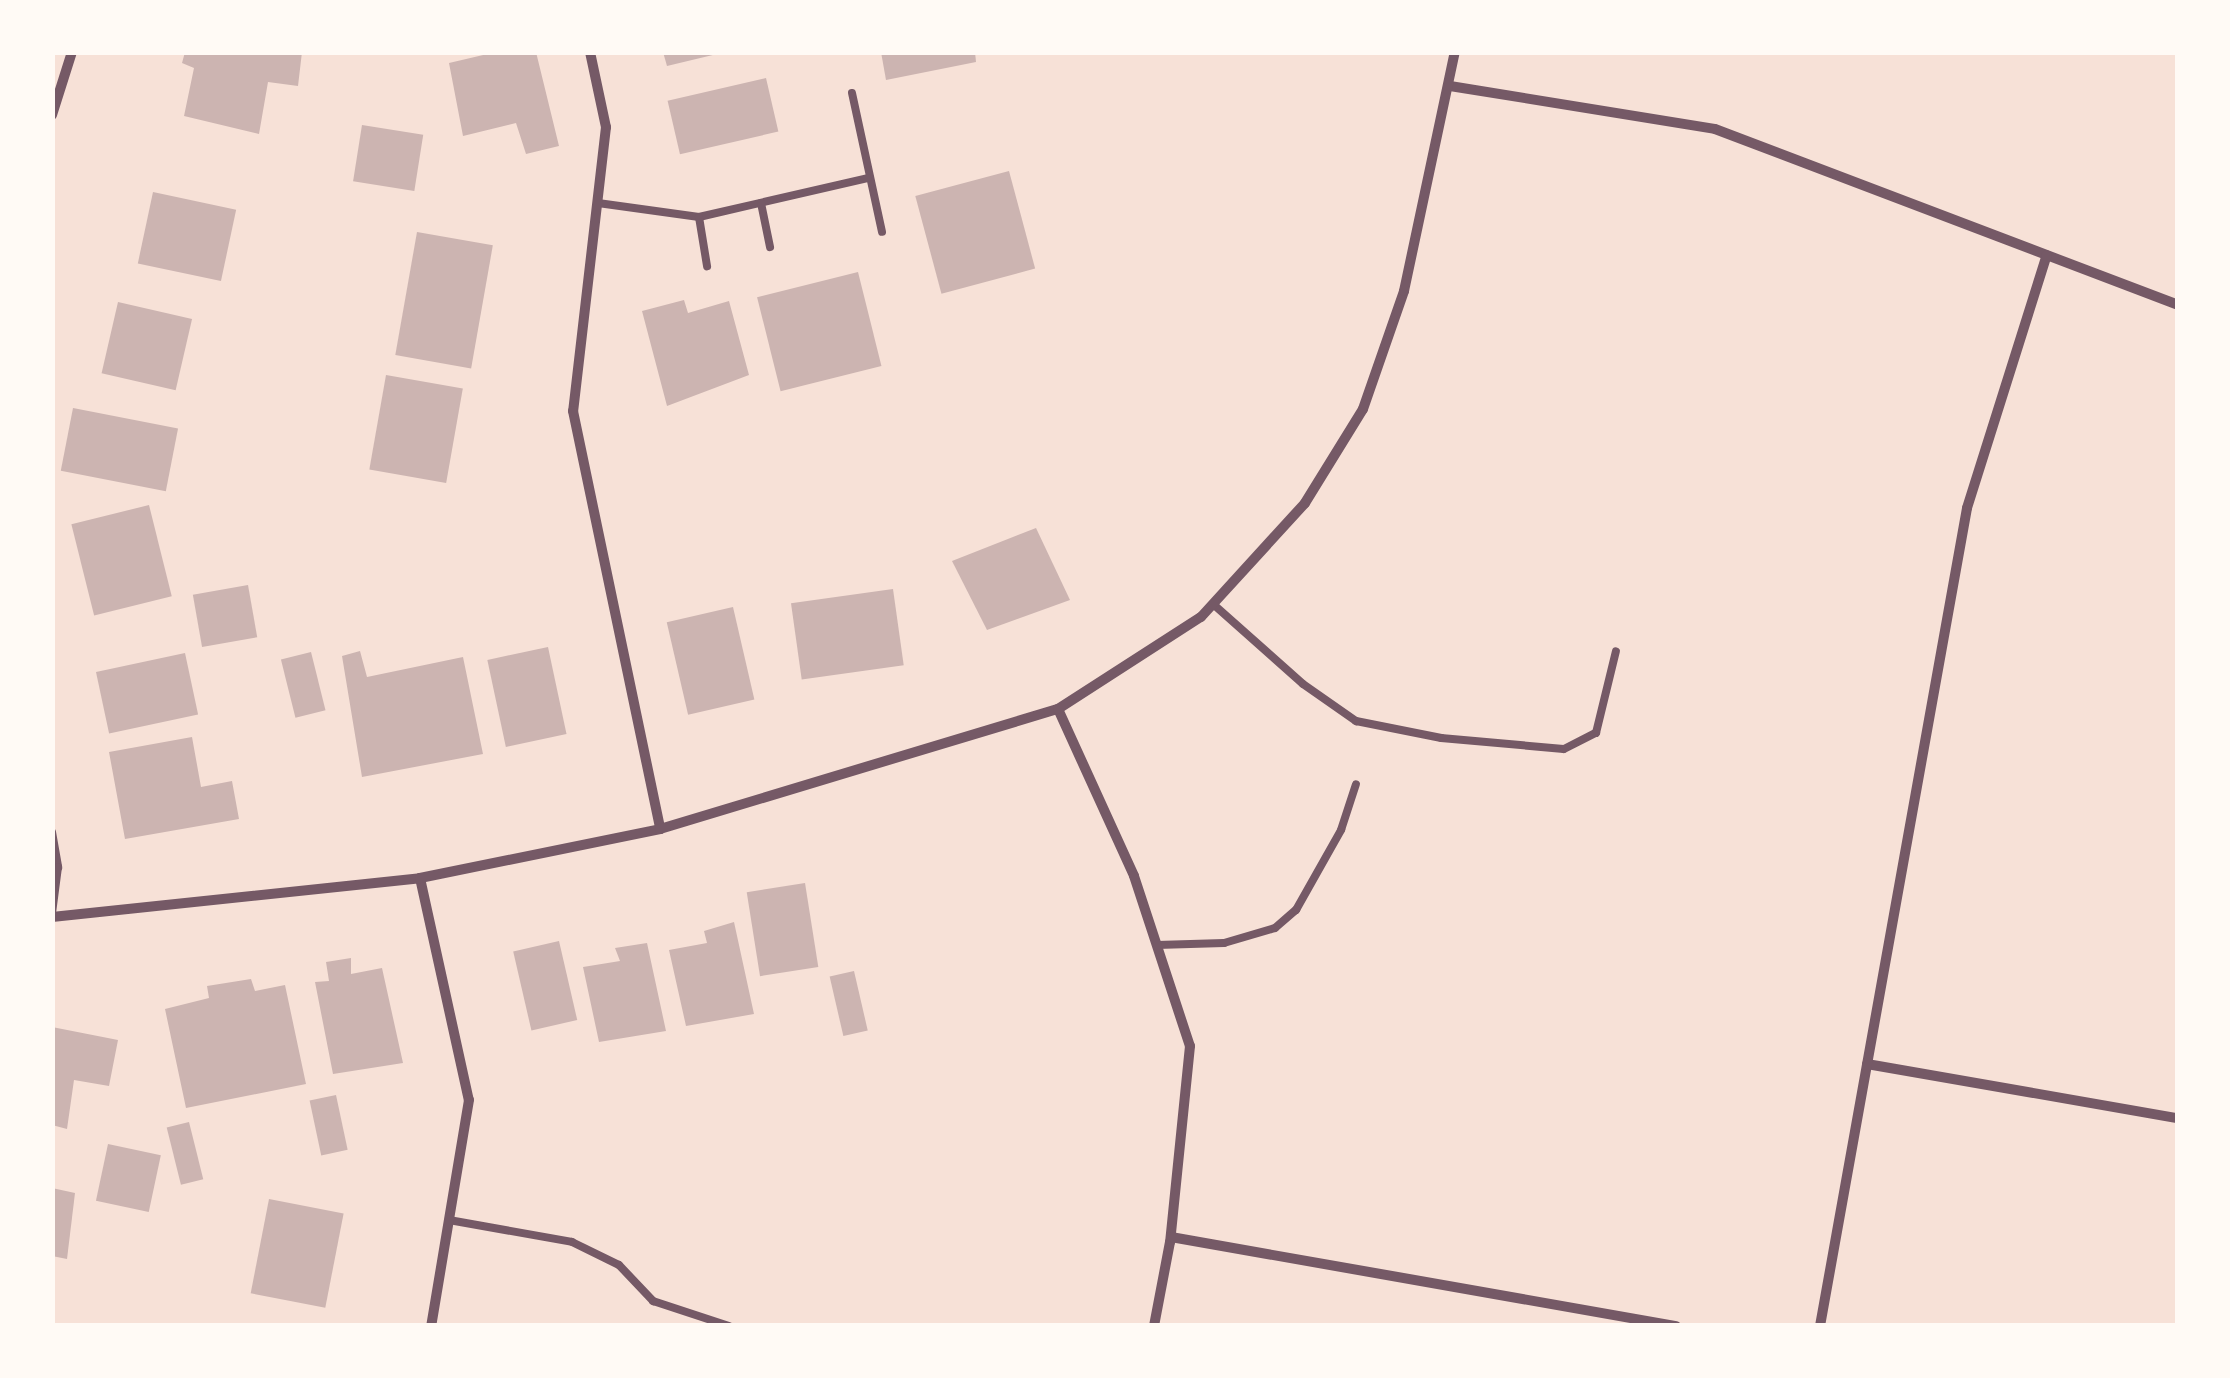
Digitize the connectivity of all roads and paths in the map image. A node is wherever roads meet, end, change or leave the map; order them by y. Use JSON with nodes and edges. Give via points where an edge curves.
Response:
{"nodes":[{"id":1,"x":72,"y":52,"type":"edge"},
{"id":2,"x":590,"y":52,"type":"edge"},
{"id":3,"x":1456,"y":52,"type":"edge"},
{"id":4,"x":1450,"y":86,"type":"junction"},
{"id":5,"x":852,"y":93,"type":"dead end"},
{"id":6,"x":52,"y":115,"type":"edge"},
{"id":7,"x":868,"y":178,"type":"junction"},
{"id":8,"x":598,"y":203,"type":"junction"},
{"id":9,"x":762,"y":203,"type":"junction"},
{"id":10,"x":699,"y":218,"type":"junction"},
{"id":11,"x":882,"y":232,"type":"dead end"},
{"id":12,"x":770,"y":247,"type":"dead end"},
{"id":13,"x":2047,"y":255,"type":"junction"},
{"id":14,"x":707,"y":266,"type":"dead end"},
{"id":15,"x":2178,"y":305,"type":"edge"},
{"id":16,"x":1213,"y":604,"type":"junction"},
{"id":17,"x":1616,"y":650,"type":"dead end"},
{"id":18,"x":1058,"y":709,"type":"junction"},
{"id":19,"x":1356,"y":784,"type":"dead end"},
{"id":20,"x":660,"y":829,"type":"junction"},
{"id":21,"x":52,"y":832,"type":"edge"},
{"id":22,"x":420,"y":878,"type":"junction"},
{"id":23,"x":52,"y":915,"type":"edge"},
{"id":24,"x":1157,"y":945,"type":"junction"},
{"id":25,"x":1868,"y":1064,"type":"junction"},
{"id":26,"x":2178,"y":1118,"type":"edge"},
{"id":27,"x":448,"y":1220,"type":"junction"},
{"id":28,"x":1171,"y":1237,"type":"junction"},
{"id":29,"x":431,"y":1326,"type":"edge"},
{"id":30,"x":730,"y":1326,"type":"edge"},
{"id":31,"x":1154,"y":1326,"type":"edge"},
{"id":32,"x":1676,"y":1326,"type":"edge"},
{"id":33,"x":1820,"y":1326,"type":"edge"}],
"edges":[{"from":1,"to":6,"type":"street"},
{"from":2,"to":8,"type":"street","via":[[606,127]]},
{"from":3,"to":4,"type":"street"},
{"from":4,"to":13,"type":"street","via":[[1715,130]]},
{"from":4,"to":16,"type":"street","via":[[1404,291],[1363,410],[1305,503]]},
{"from":5,"to":7,"type":"lane"},
{"from":7,"to":9,"type":"lane"},
{"from":7,"to":11,"type":"lane"},
{"from":8,"to":10,"type":"lane"},
{"from":8,"to":20,"type":"street","via":[[573,412]]},
{"from":9,"to":10,"type":"lane"},
{"from":9,"to":12,"type":"lane"},
{"from":10,"to":14,"type":"lane"},
{"from":13,"to":15,"type":"street"},
{"from":13,"to":25,"type":"street","via":[[1967,508]]},
{"from":16,"to":17,"type":"lane","via":[[1356,721],[1441,738],[1564,749],[1596,734]]},
{"from":16,"to":18,"type":"street"},
{"from":18,"to":20,"type":"street"},
{"from":18,"to":24,"type":"street","via":[[1134,876]]},
{"from":19,"to":24,"type":"lane","via":[[1342,830],[1296,910],[1274,928],[1224,943]]},
{"from":20,"to":22,"type":"street"},
{"from":21,"to":23,"type":"lane","via":[[58,866]]},
{"from":22,"to":23,"type":"street"},
{"from":22,"to":27,"type":"street","via":[[468,1100]]},
{"from":24,"to":28,"type":"street","via":[[1190,1046]]},
{"from":25,"to":26,"type":"street"},
{"from":25,"to":33,"type":"street"},
{"from":27,"to":29,"type":"street"},
{"from":27,"to":30,"type":"lane","via":[[572,1242],[618,1265],[653,1301]]},
{"from":28,"to":31,"type":"street"},
{"from":28,"to":32,"type":"street"}]}
